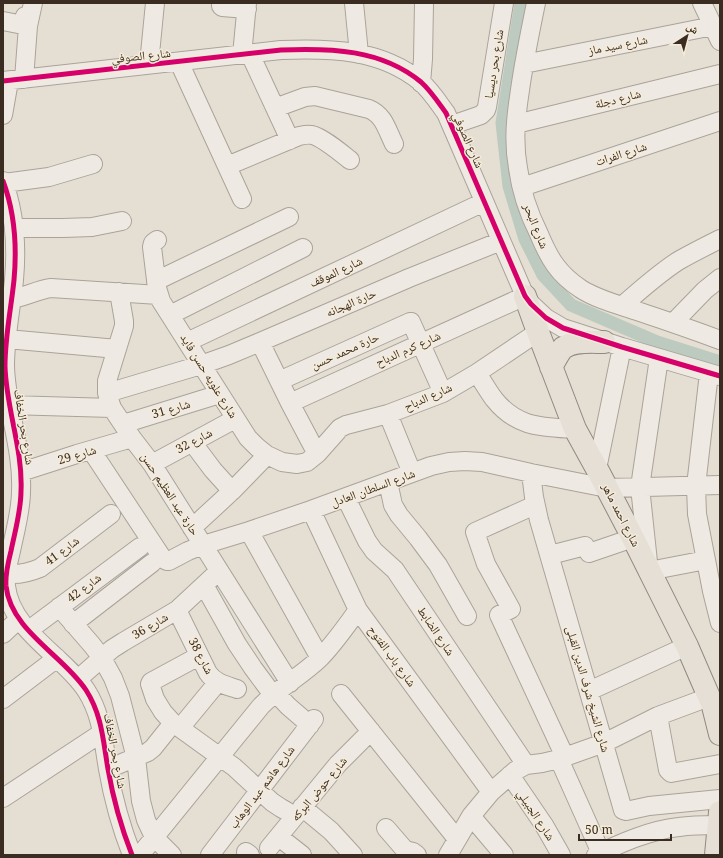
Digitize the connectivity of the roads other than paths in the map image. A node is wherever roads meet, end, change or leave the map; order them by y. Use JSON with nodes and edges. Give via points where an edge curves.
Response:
{"nodes":[{"id":1,"x":21,"y":3,"type":"edge"},
{"id":2,"x":33,"y":3,"type":"edge"},
{"id":3,"x":155,"y":3,"type":"edge"},
{"id":4,"x":221,"y":3,"type":"edge"},
{"id":5,"x":354,"y":3,"type":"edge"},
{"id":6,"x":424,"y":3,"type":"edge"},
{"id":7,"x":504,"y":3,"type":"edge"},
{"id":8,"x":536,"y":3,"type":"edge"},
{"id":9,"x":702,"y":3,"type":"edge"},
{"id":10,"x":247,"y":6,"type":"edge"},
{"id":11,"x":3,"y":20,"type":"edge"},
{"id":12,"x":28,"y":26,"type":"junction"},
{"id":13,"x":716,"y":34,"type":"edge"},
{"id":14,"x":246,"y":54,"type":"junction"},
{"id":15,"x":359,"y":54,"type":"junction"},
{"id":16,"x":179,"y":62,"type":"junction"},
{"id":17,"x":150,"y":64,"type":"junction"},
{"id":18,"x":524,"y":64,"type":"junction"},
{"id":19,"x":720,"y":74,"type":"edge"},
{"id":20,"x":12,"y":80,"type":"edge"},
{"id":21,"x":421,"y":83,"type":"junction"},
{"id":22,"x":275,"y":108,"type":"junction"},
{"id":23,"x":3,"y":115,"type":"edge"},
{"id":24,"x":720,"y":121,"type":"edge"},
{"id":25,"x":516,"y":124,"type":"junction"},
{"id":26,"x":452,"y":126,"type":"junction"},
{"id":27,"x":290,"y":140,"type":"junction"},
{"id":28,"x":394,"y":144,"type":"dead end"},
{"id":29,"x":350,"y":160,"type":"dead end"},
{"id":30,"x":93,"y":164,"type":"dead end"},
{"id":31,"x":227,"y":166,"type":"junction"},
{"id":32,"x":3,"y":182,"type":"edge"},
{"id":33,"x":522,"y":187,"type":"junction"},
{"id":34,"x":242,"y":199,"type":"dead end"},
{"id":35,"x":484,"y":202,"type":"junction"},
{"id":36,"x":289,"y":217,"type":"dead end"},
{"id":37,"x":122,"y":221,"type":"dead end"},
{"id":38,"x":14,"y":228,"type":"junction"},
{"id":39,"x":720,"y":239,"type":"edge"},
{"id":40,"x":157,"y":240,"type":"dead end"},
{"id":41,"x":501,"y":241,"type":"junction"},
{"id":42,"x":303,"y":248,"type":"dead end"},
{"id":43,"x":9,"y":264,"type":"edge"},
{"id":44,"x":720,"y":278,"type":"edge"},
{"id":45,"x":158,"y":288,"type":"junction"},
{"id":46,"x":119,"y":292,"type":"junction"},
{"id":47,"x":525,"y":296,"type":"junction"},
{"id":48,"x":7,"y":300,"type":"edge"},
{"id":49,"x":622,"y":306,"type":"junction"},
{"id":50,"x":170,"y":315,"type":"junction"},
{"id":51,"x":673,"y":323,"type":"junction"},
{"id":52,"x":538,"y":332,"type":"junction"},
{"id":53,"x":720,"y":340,"type":"edge"},
{"id":54,"x":188,"y":342,"type":"junction"},
{"id":55,"x":260,"y":342,"type":"junction"},
{"id":56,"x":420,"y":343,"type":"junction"},
{"id":57,"x":613,"y":344,"type":"junction"},
{"id":58,"x":5,"y":346,"type":"edge"},
{"id":59,"x":117,"y":349,"type":"junction"},
{"id":60,"x":659,"y":358,"type":"junction"},
{"id":61,"x":202,"y":365,"type":"junction"},
{"id":62,"x":551,"y":367,"type":"junction"},
{"id":63,"x":477,"y":373,"type":"junction"},
{"id":64,"x":715,"y":375,"type":"edge"},
{"id":65,"x":279,"y":381,"type":"junction"},
{"id":66,"x":442,"y":393,"type":"junction"},
{"id":67,"x":220,"y":394,"type":"junction"},
{"id":68,"x":109,"y":401,"type":"junction"},
{"id":69,"x":290,"y":403,"type":"junction"},
{"id":70,"x":9,"y":406,"type":"junction"},
{"id":71,"x":388,"y":414,"type":"junction"},
{"id":72,"x":235,"y":419,"type":"junction"},
{"id":73,"x":575,"y":429,"type":"junction"},
{"id":74,"x":128,"y":431,"type":"junction"},
{"id":75,"x":9,"y":435,"type":"edge"},
{"id":76,"x":192,"y":442,"type":"junction"},
{"id":77,"x":91,"y":450,"type":"junction"},
{"id":78,"x":317,"y":454,"type":"junction"},
{"id":79,"x":267,"y":455,"type":"junction"},
{"id":80,"x":152,"y":464,"type":"junction"},
{"id":81,"x":21,"y":472,"type":"junction"},
{"id":82,"x":412,"y":473,"type":"junction"},
{"id":83,"x":531,"y":473,"type":"junction"},
{"id":84,"x":602,"y":478,"type":"junction"},
{"id":85,"x":388,"y":482,"type":"junction"},
{"id":86,"x":720,"y":485,"type":"edge"},
{"id":87,"x":696,"y":486,"type":"junction"},
{"id":88,"x":640,"y":487,"type":"junction"},
{"id":89,"x":232,"y":491,"type":"junction"},
{"id":90,"x":346,"y":498,"type":"junction"},
{"id":91,"x":535,"y":505,"type":"junction"},
{"id":92,"x":311,"y":510,"type":"junction"},
{"id":93,"x":111,"y":514,"type":"dead end"},
{"id":94,"x":192,"y":528,"type":"junction"},
{"id":95,"x":249,"y":531,"type":"junction"},
{"id":96,"x":633,"y":538,"type":"junction"},
{"id":97,"x":203,"y":545,"type":"junction"},
{"id":98,"x":140,"y":547,"type":"dead end"},
{"id":99,"x":550,"y":555,"type":"junction"},
{"id":100,"x":706,"y":560,"type":"junction"},
{"id":101,"x":152,"y":562,"type":"dead end"},
{"id":102,"x":219,"y":571,"type":"junction"},
{"id":103,"x":649,"y":571,"type":"junction"},
{"id":104,"x":4,"y":574,"type":"edge"},
{"id":105,"x":204,"y":585,"type":"junction"},
{"id":106,"x":59,"y":608,"type":"junction"},
{"id":107,"x":177,"y":610,"type":"junction"},
{"id":108,"x":358,"y":610,"type":"junction"},
{"id":109,"x":467,"y":616,"type":"dead end"},
{"id":110,"x":720,"y":623,"type":"edge"},
{"id":111,"x":24,"y":624,"type":"junction"},
{"id":112,"x":73,"y":624,"type":"junction"},
{"id":113,"x":3,"y":634,"type":"edge"},
{"id":114,"x":687,"y":646,"type":"junction"},
{"id":115,"x":199,"y":656,"type":"junction"},
{"id":116,"x":57,"y":658,"type":"junction"},
{"id":117,"x":102,"y":658,"type":"junction"},
{"id":118,"x":320,"y":658,"type":"junction"},
{"id":119,"x":78,"y":679,"type":"junction"},
{"id":120,"x":218,"y":682,"type":"junction"},
{"id":121,"x":237,"y":689,"type":"dead end"},
{"id":122,"x":280,"y":690,"type":"junction"},
{"id":123,"x":589,"y":691,"type":"junction"},
{"id":124,"x":341,"y":694,"type":"dead end"},
{"id":125,"x":3,"y":699,"type":"edge"},
{"id":126,"x":714,"y":703,"type":"edge"},
{"id":127,"x":658,"y":716,"type":"junction"},
{"id":128,"x":177,"y":726,"type":"junction"},
{"id":129,"x":371,"y":731,"type":"junction"},
{"id":130,"x":103,"y":732,"type":"junction"},
{"id":131,"x":720,"y":734,"type":"edge"},
{"id":132,"x":604,"y":744,"type":"junction"},
{"id":133,"x":220,"y":756,"type":"junction"},
{"id":134,"x":136,"y":758,"type":"junction"},
{"id":135,"x":562,"y":758,"type":"junction"},
{"id":136,"x":720,"y":764,"type":"edge"},
{"id":137,"x":526,"y":765,"type":"junction"},
{"id":138,"x":108,"y":769,"type":"junction"},
{"id":139,"x":510,"y":775,"type":"junction"},
{"id":140,"x":260,"y":790,"type":"junction"},
{"id":141,"x":491,"y":792,"type":"junction"},
{"id":142,"x":3,"y":798,"type":"edge"},
{"id":143,"x":720,"y":799,"type":"edge"},
{"id":144,"x":299,"y":812,"type":"junction"},
{"id":145,"x":471,"y":816,"type":"junction"},
{"id":146,"x":720,"y":818,"type":"edge"},
{"id":147,"x":386,"y":828,"type":"dead end"},
{"id":148,"x":154,"y":837,"type":"junction"},
{"id":149,"x":452,"y":850,"type":"edge"},
{"id":150,"x":598,"y":854,"type":"edge"},
{"id":151,"x":713,"y":854,"type":"edge"},
{"id":152,"x":132,"y":855,"type":"edge"},
{"id":153,"x":140,"y":855,"type":"edge"},
{"id":154,"x":172,"y":855,"type":"edge"},
{"id":155,"x":210,"y":855,"type":"edge"},
{"id":156,"x":302,"y":855,"type":"edge"},
{"id":157,"x":353,"y":855,"type":"edge"},
{"id":158,"x":417,"y":855,"type":"edge"},
{"id":159,"x":504,"y":855,"type":"edge"},
{"id":160,"x":561,"y":855,"type":"edge"}],
"edges":[{"from":1,"to":12,"type":"street"},
{"from":2,"to":12,"type":"street"},
{"from":3,"to":17,"type":"street"},
{"from":4,"to":10,"type":"street","via":[[222,7]]},
{"from":5,"to":15,"type":"street"},
{"from":6,"to":21,"type":"street"},
{"from":7,"to":26,"type":"street","name":"شارع بحر ديسيا","via":[[486,110],[481,115]]},
{"from":8,"to":18,"type":"street","name":"شارع البحر"},
{"from":9,"to":13,"type":"street"},
{"from":10,"to":14,"type":"street"},
{"from":11,"to":12,"type":"street"},
{"from":12,"to":20,"type":"street"},
{"from":13,"to":18,"type":"street","name":"شارع سيد ماز"},
{"from":14,"to":15,"type":"street","name":"شارع الصوفي","via":[[307,49]]},
{"from":14,"to":16,"type":"street","name":"شارع الصوفي"},
{"from":14,"to":22,"type":"street"},
{"from":15,"to":21,"type":"street","name":"شارع الصوفي","via":[[403,69]]},
{"from":16,"to":17,"type":"street","name":"شارع الصوفي"},
{"from":16,"to":31,"type":"street"},
{"from":17,"to":20,"type":"street","name":"شارع الصوفي"},
{"from":18,"to":25,"type":"street","name":"شارع البحر"},
{"from":19,"to":25,"type":"street","name":"شارع دجلة"},
{"from":20,"to":23,"type":"street"},
{"from":21,"to":26,"type":"street","name":"شارع الصوفي","via":[[446,113]]},
{"from":22,"to":27,"type":"street"},
{"from":22,"to":28,"type":"street","via":[[315,96],[369,109],[380,116]]},
{"from":24,"to":33,"type":"street","name":"شارع الفرات"},
{"from":25,"to":33,"type":"street","name":"شارع البحر","via":[[516,155]]},
{"from":26,"to":35,"type":"street","name":"شارع الصوفي"},
{"from":27,"to":29,"type":"street","via":[[306,134],[312,135]]},
{"from":27,"to":31,"type":"street"},
{"from":30,"to":32,"type":"street","via":[[49,177]]},
{"from":31,"to":34,"type":"street"},
{"from":32,"to":38,"type":"street","name":"شارع بحر الخفاف"},
{"from":33,"to":49,"type":"street","name":"شارع البحر","via":[[532,221],[557,268],[581,289]]},
{"from":35,"to":41,"type":"street","name":"شارع الصوفي"},
{"from":35,"to":54,"type":"street","name":"شارع الموقف"},
{"from":36,"to":45,"type":"street"},
{"from":37,"to":38,"type":"street","via":[[92,227]]},
{"from":38,"to":43,"type":"street","name":"شارع بحر الخفاف"},
{"from":39,"to":49,"type":"street","via":[[678,262]]},
{"from":40,"to":45,"type":"street","name":"شارع علويه حسن فايد","via":[[152,247]]},
{"from":41,"to":47,"type":"street","name":"شارع الصوفي"},
{"from":41,"to":55,"type":"street","name":"حارة الهجانه"},
{"from":42,"to":50,"type":"street"},
{"from":43,"to":48,"type":"street","name":"شارع بحر الخفاف"},
{"from":44,"to":51,"type":"street"},
{"from":45,"to":46,"type":"street"},
{"from":45,"to":50,"type":"street","name":"شارع علويه حسن فايد","via":[[161,301]]},
{"from":46,"to":48,"type":"street","via":[[52,288]]},
{"from":46,"to":59,"type":"street","via":[[124,320]]},
{"from":47,"to":52,"type":"main road","name":"شارع احمد ماهر"},
{"from":47,"to":56,"type":"street","name":"شارع كرم الدباح"},
{"from":47,"to":57,"type":"street","name":"شارع الصوفي","via":[[538,311],[554,323]]},
{"from":48,"to":58,"type":"street","name":"شارع بحر الخفاف"},
{"from":49,"to":51,"type":"street","name":"شارع البحر"},
{"from":50,"to":54,"type":"street","name":"شارع علويه حسن فايد"},
{"from":51,"to":53,"type":"street","name":"شارع البحر"},
{"from":52,"to":62,"type":"main road","name":"شارع احمد ماهر"},
{"from":52,"to":63,"type":"street","name":"شارع الدباح"},
{"from":54,"to":61,"type":"street","name":"شارع علويه حسن فايد"},
{"from":55,"to":61,"type":"street","name":"حارة الهجانه"},
{"from":55,"to":65,"type":"street"},
{"from":56,"to":65,"type":"street","name":"حارة محمد حسن","via":[[412,323],[409,322]]},
{"from":56,"to":66,"type":"street"},
{"from":56,"to":69,"type":"street","name":"شارع كرم الدباح"},
{"from":57,"to":60,"type":"street","name":"شارع الصوفي"},
{"from":57,"to":62,"type":"main road","via":[[569,345],[562,349]]},
{"from":57,"to":84,"type":"street"},
{"from":58,"to":59,"type":"street"},
{"from":58,"to":70,"type":"street","name":"شارع بحر الخفاف"},
{"from":59,"to":68,"type":"street","via":[[107,381]]},
{"from":60,"to":64,"type":"street","name":"شارع الصوفي"},
{"from":60,"to":88,"type":"street"},
{"from":61,"to":67,"type":"street","name":"شارع علويه حسن فايد"},
{"from":61,"to":68,"type":"street","name":"حارة الهجانه"},
{"from":62,"to":73,"type":"main road","name":"شارع احمد ماهر"},
{"from":63,"to":66,"type":"street","name":"شارع الدباح"},
{"from":63,"to":73,"type":"street","via":[[500,406],[517,419],[542,427]]},
{"from":64,"to":87,"type":"street"},
{"from":65,"to":69,"type":"street"},
{"from":66,"to":71,"type":"street","name":"شارع الدباح"},
{"from":67,"to":72,"type":"street","name":"شارع علويه حسن فايد"},
{"from":67,"to":74,"type":"street","name":"شارع 31"},
{"from":68,"to":70,"type":"street","name":"حارة الهجانه"},
{"from":68,"to":74,"type":"street","name":"حارة عبد العظيم حسن"},
{"from":69,"to":78,"type":"street"},
{"from":70,"to":75,"type":"street","name":"شارع بحر الخفاف"},
{"from":71,"to":78,"type":"street","name":"شارع الدباح","via":[[340,428]]},
{"from":71,"to":82,"type":"street"},
{"from":72,"to":76,"type":"street","name":"شارع 32"},
{"from":72,"to":79,"type":"street","name":"شارع علويه حسن فايد","via":[[248,438]]},
{"from":73,"to":84,"type":"main road","name":"شارع احمد ماهر"},
{"from":74,"to":77,"type":"street","name":"شارع 29"},
{"from":74,"to":80,"type":"street","name":"حارة عبد العظيم حسن"},
{"from":75,"to":81,"type":"street","name":"شارع بحر الخفاف"},
{"from":76,"to":80,"type":"street","name":"شارع 32"},
{"from":76,"to":89,"type":"street"},
{"from":77,"to":81,"type":"street","name":"شارع 29"},
{"from":77,"to":97,"type":"street","name":"شارع السلطان العادل","via":[[165,560],[169,561]]},
{"from":78,"to":79,"type":"street","name":"شارع علويه حسن فايد","via":[[307,462],[297,464],[282,462]]},
{"from":79,"to":89,"type":"street"},
{"from":80,"to":94,"type":"street","name":"حارة عبد العظيم حسن"},
{"from":81,"to":104,"type":"street","name":"شارع بحر الخفاف","via":[[22,492],[19,510]]},
{"from":82,"to":83,"type":"street","name":"شارع السلطان العادل","via":[[431,466],[465,461],[482,462]]},
{"from":82,"to":85,"type":"street","name":"شارع السلطان العادل"},
{"from":83,"to":84,"type":"street","name":"شارع السلطان العادل"},
{"from":83,"to":91,"type":"street","name":"شارع الشيخ شرف الدين القبلى"},
{"from":84,"to":88,"type":"street","name":"شارع السلطان العادل"},
{"from":84,"to":96,"type":"main road","name":"شارع احمد ماهر"},
{"from":85,"to":90,"type":"street","name":"شارع السلطان العادل"},
{"from":85,"to":109,"type":"street","via":[[398,515],[438,565]]},
{"from":86,"to":87,"type":"street","name":"شارع السلطان العادل"},
{"from":87,"to":88,"type":"street","name":"شارع السلطان العادل"},
{"from":87,"to":100,"type":"street","via":[[696,514]]},
{"from":88,"to":103,"type":"street"},
{"from":89,"to":94,"type":"street"},
{"from":90,"to":92,"type":"street","name":"شارع السلطان العادل"},
{"from":90,"to":137,"type":"street","name":"شارع الضابط","via":[[367,541],[395,570]]},
{"from":91,"to":99,"type":"street","name":"شارع الشيخ شرف الدين القبلى"},
{"from":91,"to":135,"type":"street","via":[[475,532],[486,564],[511,609],[499,614]]},
{"from":92,"to":95,"type":"street","name":"شارع السلطان العادل"},
{"from":92,"to":108,"type":"street","name":"شارع باب الفتوح"},
{"from":93,"to":104,"type":"street","name":"شارع 41","via":[[40,568],[24,574]]},
{"from":94,"to":97,"type":"street","name":"حارة عبد العظيم حسن"},
{"from":95,"to":97,"type":"street","name":"شارع السلطان العادل"},
{"from":95,"to":118,"type":"street"},
{"from":96,"to":99,"type":"street","via":[[589,554],[585,546]]},
{"from":96,"to":103,"type":"main road","name":"شارع احمد ماهر"},
{"from":97,"to":102,"type":"street","name":"حارة عبد العظيم حسن"},
{"from":98,"to":106,"type":"street","name":"شارع 42"},
{"from":99,"to":123,"type":"street","name":"شارع الشيخ شرف الدين القبلى"},
{"from":100,"to":103,"type":"street"},
{"from":100,"to":110,"type":"street"},
{"from":101,"to":112,"type":"street"},
{"from":102,"to":105,"type":"street","name":"شارع 36"},
{"from":102,"to":122,"type":"street","name":"حارة عبد العظيم حسن"},
{"from":103,"to":114,"type":"main road","name":"شارع احمد ماهر"},
{"from":104,"to":111,"type":"street","name":"شارع بحر الخفاف","via":[[13,609]]},
{"from":105,"to":107,"type":"street","name":"شارع 36"},
{"from":105,"to":122,"type":"street","via":[[253,668]]},
{"from":106,"to":111,"type":"street","name":"شارع 42"},
{"from":106,"to":112,"type":"street"},
{"from":107,"to":115,"type":"street","name":"شارع 38"},
{"from":107,"to":117,"type":"street","name":"شارع 36","via":[[123,642]]},
{"from":108,"to":118,"type":"street"},
{"from":108,"to":141,"type":"street","name":"شارع باب الفتوح"},
{"from":111,"to":113,"type":"street","name":"شارع 42"},
{"from":111,"to":116,"type":"street","name":"شارع بحر الخفاف"},
{"from":112,"to":117,"type":"street"},
{"from":114,"to":123,"type":"street"},
{"from":114,"to":126,"type":"main road","name":"شارع احمد ماهر"},
{"from":115,"to":120,"type":"street","name":"شارع 38","via":[[208,673]]},
{"from":115,"to":128,"type":"street","via":[[150,683],[163,712]]},
{"from":116,"to":119,"type":"street","name":"شارع بحر الخفاف"},
{"from":116,"to":125,"type":"street"},
{"from":117,"to":119,"type":"street","name":"شارع 36"},
{"from":117,"to":134,"type":"street","via":[[120,696]]},
{"from":118,"to":122,"type":"street"},
{"from":119,"to":130,"type":"street","name":"شارع بحر الخفاف","via":[[94,704]]},
{"from":120,"to":121,"type":"street","name":"شارع 38"},
{"from":120,"to":128,"type":"street"},
{"from":122,"to":133,"type":"street","via":[[261,706]]},
{"from":122,"to":140,"type":"street","name":"شارع هاشم عبد الوهاب","via":[[288,706],[312,722]]},
{"from":123,"to":132,"type":"street","name":"شارع الشيخ شرف الدين القبلى"},
{"from":124,"to":129,"type":"street"},
{"from":126,"to":127,"type":"street"},
{"from":126,"to":131,"type":"main road","name":"شارع احمد ماهر"},
{"from":127,"to":132,"type":"street"},
{"from":127,"to":136,"type":"street","via":[[670,772]]},
{"from":128,"to":133,"type":"street"},
{"from":128,"to":134,"type":"street","via":[[148,752]]},
{"from":129,"to":144,"type":"street","name":"شارع حوض البركه","via":[[338,764]]},
{"from":129,"to":149,"type":"street"},
{"from":130,"to":138,"type":"street","name":"شارع بحر الخفاف"},
{"from":130,"to":142,"type":"street"},
{"from":132,"to":135,"type":"street"},
{"from":132,"to":143,"type":"street","name":"شارع الشيخ شرف الدين القبلى","via":[[624,811]]},
{"from":133,"to":140,"type":"street"},
{"from":133,"to":148,"type":"street"},
{"from":134,"to":138,"type":"street"},
{"from":134,"to":148,"type":"street","via":[[141,801]]},
{"from":135,"to":137,"type":"street"},
{"from":135,"to":150,"type":"street"},
{"from":137,"to":139,"type":"street"},
{"from":138,"to":152,"type":"street","name":"شارع بحر الخفاف","via":[[120,824]]},
{"from":139,"to":141,"type":"street"},
{"from":139,"to":160,"type":"street","name":"شارع الجبيلي"},
{"from":140,"to":144,"type":"street","via":[[281,808]]},
{"from":140,"to":155,"type":"street","name":"شارع هاشم عبد الوهاب"},
{"from":141,"to":145,"type":"street"},
{"from":144,"to":156,"type":"street","name":"شارع حوض البركه","via":[[274,842]]},
{"from":144,"to":157,"type":"street","via":[[331,831]]},
{"from":145,"to":149,"type":"street"},
{"from":145,"to":159,"type":"street"},
{"from":146,"to":150,"type":"street","via":[[662,830]]},
{"from":146,"to":151,"type":"main road"},
{"from":147,"to":158,"type":"street","via":[[404,849]]},
{"from":148,"to":153,"type":"street"},
{"from":148,"to":154,"type":"street"}]}
